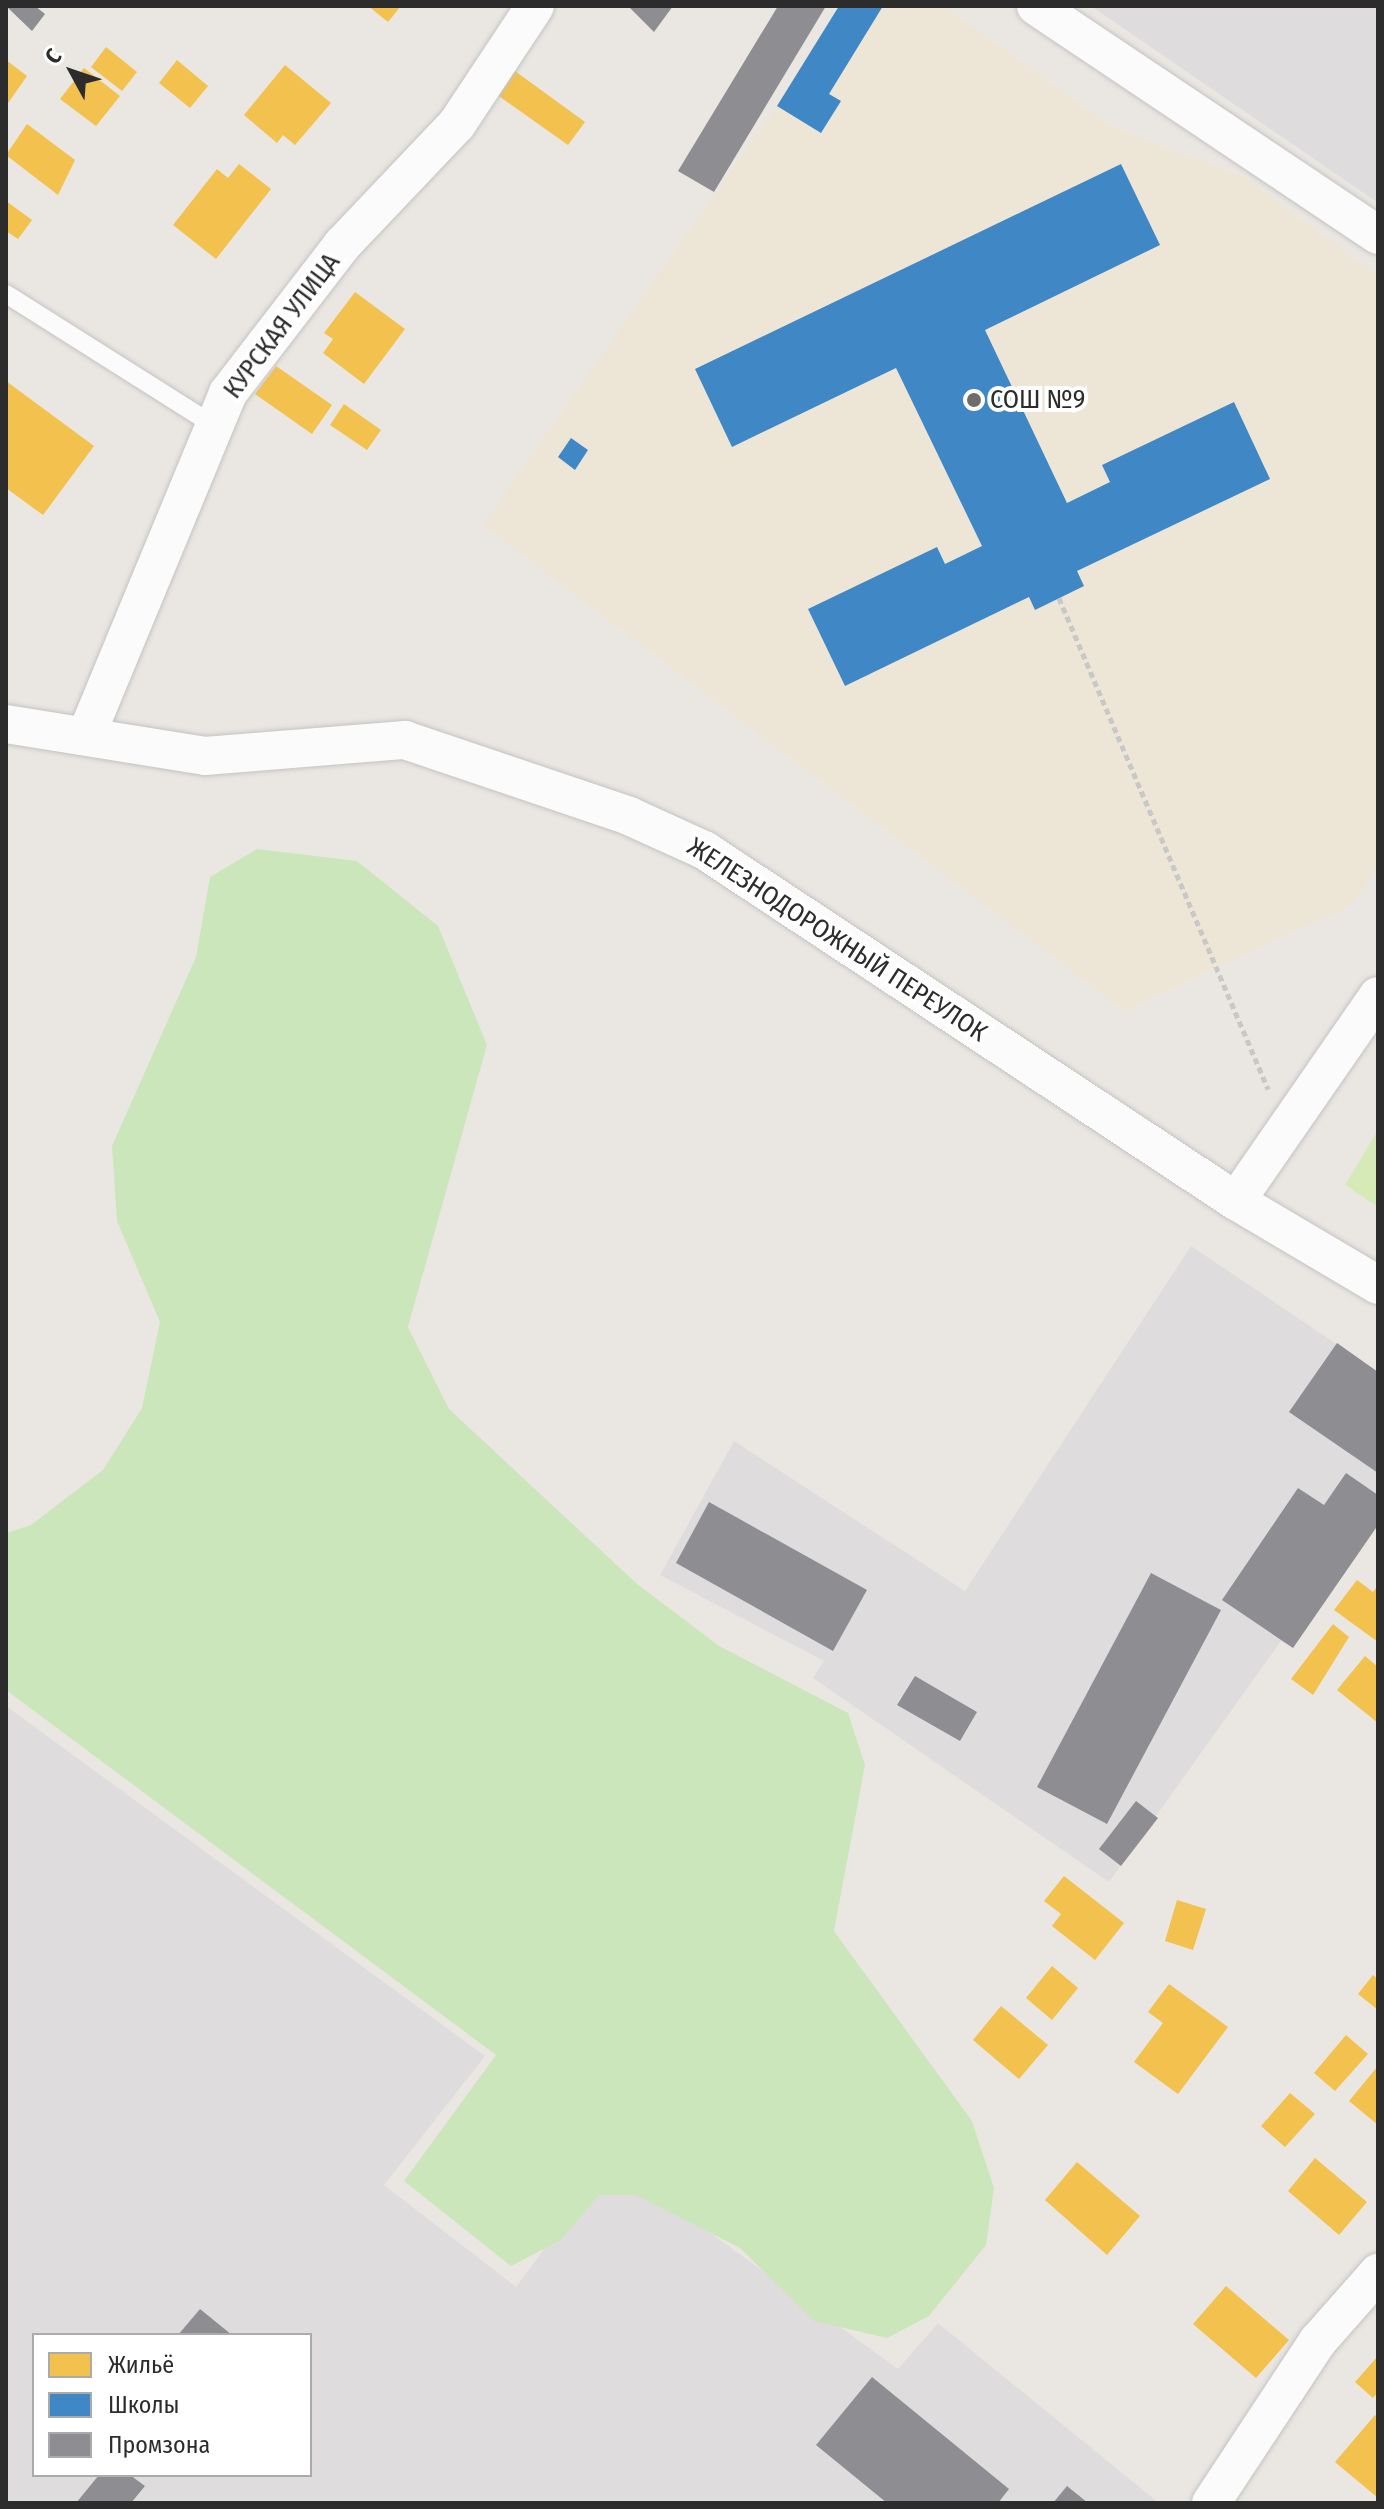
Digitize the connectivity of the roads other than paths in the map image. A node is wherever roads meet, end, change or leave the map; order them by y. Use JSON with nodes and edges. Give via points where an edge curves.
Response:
{"nodes":[{"id":1,"x":535,"y":6,"type":"edge"},
{"id":2,"x":1036,"y":6,"type":"edge"},
{"id":3,"x":1378,"y":235,"type":"edge"},
{"id":4,"x":6,"y":294,"type":"edge"},
{"id":5,"x":213,"y":425,"type":"junction"},
{"id":6,"x":6,"y":724,"type":"edge"},
{"id":7,"x":86,"y":736,"type":"junction"},
{"id":8,"x":1378,"y":996,"type":"edge"},
{"id":9,"x":1236,"y":1201,"type":"junction"},
{"id":10,"x":1378,"y":1285,"type":"edge"},
{"id":11,"x":1378,"y":2273,"type":"edge"},
{"id":12,"x":1211,"y":2503,"type":"edge"}],
"edges":[{"from":1,"to":5,"type":"street","name":"КУРСКАЯ УЛИЦА","via":[[457,124],[342,245],[228,393]]},
{"from":2,"to":3,"type":"street"},
{"from":4,"to":5,"type":"lane"},
{"from":5,"to":7,"type":"street","name":"КУРСКАЯ УЛИЦА"},
{"from":6,"to":7,"type":"street","name":"ЖЕЛЕЗНОДОРОЖНЫЙ ПЕРЕУЛОК"},
{"from":7,"to":9,"type":"street","name":"ЖЕЛЕЗНОДОРОЖНЫЙ ПЕРЕУЛОК","via":[[205,756],[405,740],[629,816],[704,850]]},
{"from":8,"to":9,"type":"street"},
{"from":9,"to":10,"type":"street","name":"ЖЕЛЕЗНОДОРОЖНЫЙ ПЕРЕУЛОК"},
{"from":11,"to":12,"type":"street","via":[[1318,2341]]}]}
